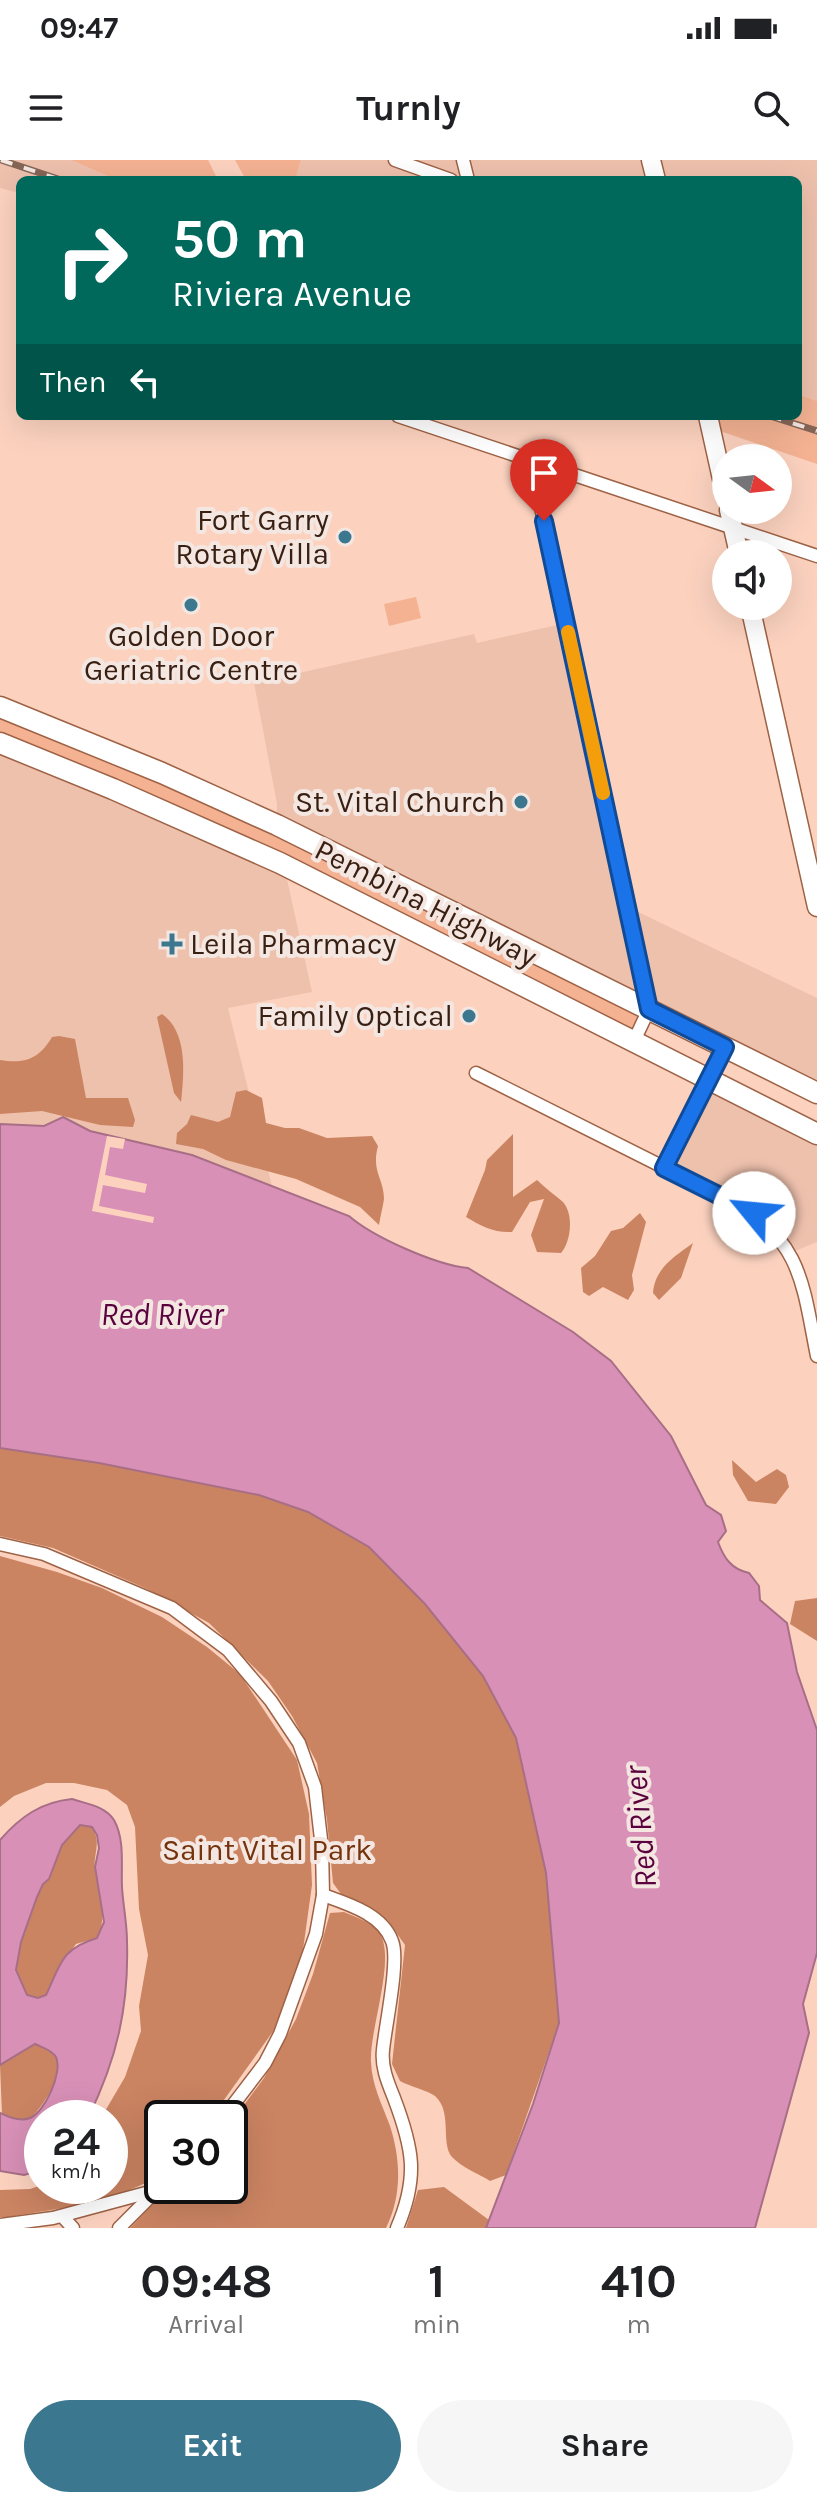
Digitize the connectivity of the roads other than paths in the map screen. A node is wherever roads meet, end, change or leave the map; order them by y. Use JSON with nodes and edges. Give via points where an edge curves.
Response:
{"nodes":[{"id":1,"x":395,"y":160,"type":"edge"},
{"id":2,"x":440,"y":176,"type":"edge"},
{"id":3,"x":410,"y":420,"type":"edge"},
{"id":4,"x":709,"y":420,"type":"edge"},
{"id":5,"x":714,"y":444,"type":"edge"},
{"id":6,"x":531,"y":461,"type":"junction"},
{"id":7,"x":732,"y":524,"type":"edge"},
{"id":8,"x":733,"y":529,"type":"junction"},
{"id":9,"x":736,"y":540,"type":"edge"},
{"id":10,"x":817,"y":556,"type":"edge"},
{"id":11,"x":753,"y":620,"type":"edge"},
{"id":12,"x":0,"y":707,"type":"edge"},
{"id":13,"x":0,"y":743,"type":"edge"},
{"id":14,"x":817,"y":907,"type":"edge"},
{"id":15,"x":469,"y":920,"type":"junction"},
{"id":16,"x":453,"y":950,"type":"junction"},
{"id":17,"x":649,"y":1009,"type":"junction"},
{"id":18,"x":634,"y":1041,"type":"junction"},
{"id":19,"x":725,"y":1047,"type":"junction"},
{"id":20,"x":476,"y":1073,"type":"dead end"},
{"id":21,"x":708,"y":1079,"type":"junction"},
{"id":22,"x":817,"y":1093,"type":"edge"},
{"id":23,"x":817,"y":1134,"type":"edge"},
{"id":24,"x":664,"y":1168,"type":"junction"},
{"id":25,"x":817,"y":1356,"type":"edge"},
{"id":26,"x":0,"y":1544,"type":"edge"},
{"id":27,"x":323,"y":1895,"type":"junction"},
{"id":28,"x":237,"y":2100,"type":"edge"},
{"id":29,"x":144,"y":2192,"type":"edge"},
{"id":30,"x":144,"y":2203,"type":"edge"},
{"id":31,"x":62,"y":2216,"type":"junction"},
{"id":32,"x":0,"y":2225,"type":"edge"},
{"id":33,"x":73,"y":2228,"type":"edge"},
{"id":34,"x":119,"y":2228,"type":"edge"},
{"id":35,"x":397,"y":2228,"type":"edge"}],
"edges":[{"from":1,"to":2,"type":"street"},
{"from":3,"to":6,"type":"street"},
{"from":4,"to":5,"type":"street"},
{"from":6,"to":8,"type":"street"},
{"from":6,"to":17,"type":"street"},
{"from":7,"to":8,"type":"street"},
{"from":8,"to":9,"type":"street"},
{"from":8,"to":10,"type":"street"},
{"from":11,"to":14,"type":"street"},
{"from":12,"to":15,"type":"main road","name":"Pembina Highway","via":[[242,808]]},
{"from":13,"to":16,"type":"main road","name":"Pembina Highway","via":[[220,835]]},
{"from":15,"to":16,"type":"main road"},
{"from":15,"to":17,"type":"main road","name":"Pembina Highway"},
{"from":16,"to":18,"type":"main road","name":"Pembina Highway"},
{"from":17,"to":18,"type":"street"},
{"from":17,"to":19,"type":"main road","name":"Pembina Highway"},
{"from":18,"to":21,"type":"main road","name":"Pembina Highway"},
{"from":19,"to":21,"type":"street"},
{"from":19,"to":22,"type":"main road","name":"Pembina Highway"},
{"from":20,"to":24,"type":"street"},
{"from":21,"to":23,"type":"main road","name":"Pembina Highway"},
{"from":21,"to":24,"type":"street"},
{"from":24,"to":25,"type":"street","via":[[754,1213],[781,1238],[798,1274]]},
{"from":26,"to":27,"type":"street","via":[[56,1559],[172,1608],[228,1650],[299,1743],[315,1787]]},
{"from":27,"to":28,"type":"street","via":[[312,1946],[280,2034]]},
{"from":27,"to":35,"type":"street","via":[[378,1921],[394,1945],[382,2053],[411,2151],[412,2181]]},
{"from":29,"to":31,"type":"street"},
{"from":30,"to":34,"type":"street"},
{"from":31,"to":32,"type":"street"},
{"from":31,"to":33,"type":"street"}]}
